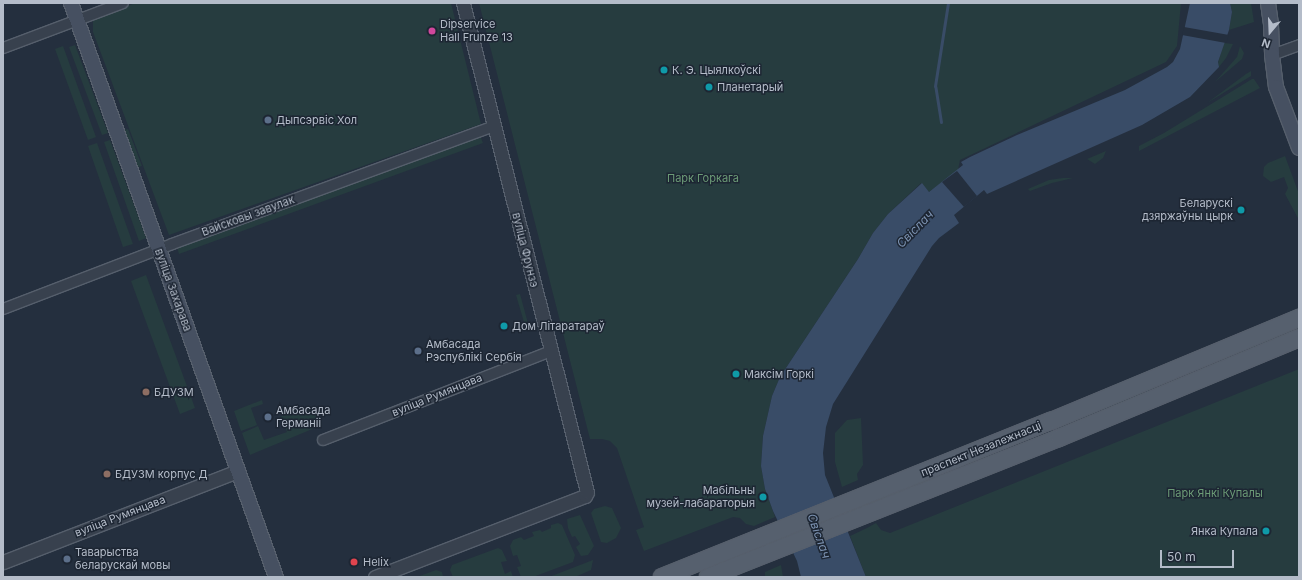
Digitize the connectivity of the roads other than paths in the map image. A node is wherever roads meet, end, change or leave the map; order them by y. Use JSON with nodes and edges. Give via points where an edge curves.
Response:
{"nodes":[{"id":1,"x":71,"y":3,"type":"edge"},
{"id":2,"x":123,"y":3,"type":"edge"},
{"id":3,"x":463,"y":3,"type":"edge"},
{"id":4,"x":1268,"y":3,"type":"edge"},
{"id":5,"x":77,"y":20,"type":"junction"},
{"id":6,"x":1299,"y":44,"type":"edge"},
{"id":7,"x":3,"y":48,"type":"edge"},
{"id":8,"x":1272,"y":55,"type":"junction"},
{"id":9,"x":494,"y":126,"type":"junction"},
{"id":10,"x":1299,"y":148,"type":"edge"},
{"id":11,"x":158,"y":250,"type":"junction"},
{"id":12,"x":3,"y":309,"type":"edge"},
{"id":13,"x":1299,"y":318,"type":"edge"},
{"id":14,"x":1299,"y":338,"type":"edge"},
{"id":15,"x":551,"y":351,"type":"junction"},
{"id":16,"x":323,"y":440,"type":"dead end"},
{"id":17,"x":238,"y":471,"type":"junction"},
{"id":18,"x":3,"y":562,"type":"edge"},
{"id":19,"x":276,"y":577,"type":"edge"},
{"id":20,"x":375,"y":577,"type":"edge"},
{"id":21,"x":662,"y":577,"type":"edge"},
{"id":22,"x":708,"y":577,"type":"edge"}],
"edges":[{"from":1,"to":5,"type":"main road","name":"вуліца Захарава"},
{"from":2,"to":5,"type":"street"},
{"from":3,"to":9,"type":"street","name":"вуліца Фрунзэ"},
{"from":4,"to":8,"type":"main road"},
{"from":5,"to":7,"type":"street"},
{"from":5,"to":11,"type":"main road","name":"вуліца Захарава"},
{"from":6,"to":8,"type":"street"},
{"from":8,"to":10,"type":"main road","via":[[1276,87]]},
{"from":9,"to":11,"type":"street","name":"Вайсковы завулак"},
{"from":9,"to":15,"type":"street","name":"вуліца Фрунзэ"},
{"from":11,"to":12,"type":"street","name":"Вайсковы завулак"},
{"from":11,"to":17,"type":"main road","name":"вуліца Захарава"},
{"from":13,"to":21,"type":"main road","name":"праспект Незалежнасці","via":[[1059,418]]},
{"from":14,"to":22,"type":"main road","name":"праспект Незалежнасці","via":[[1058,438]]},
{"from":15,"to":16,"type":"street","name":"вуліца Румянцава"},
{"from":15,"to":20,"type":"street","name":"вуліца Фрунзэ","via":[[586,486],[585,496]]},
{"from":17,"to":18,"type":"street","name":"вуліца Румянцава"},
{"from":17,"to":19,"type":"main road","name":"вуліца Захарава"}]}
